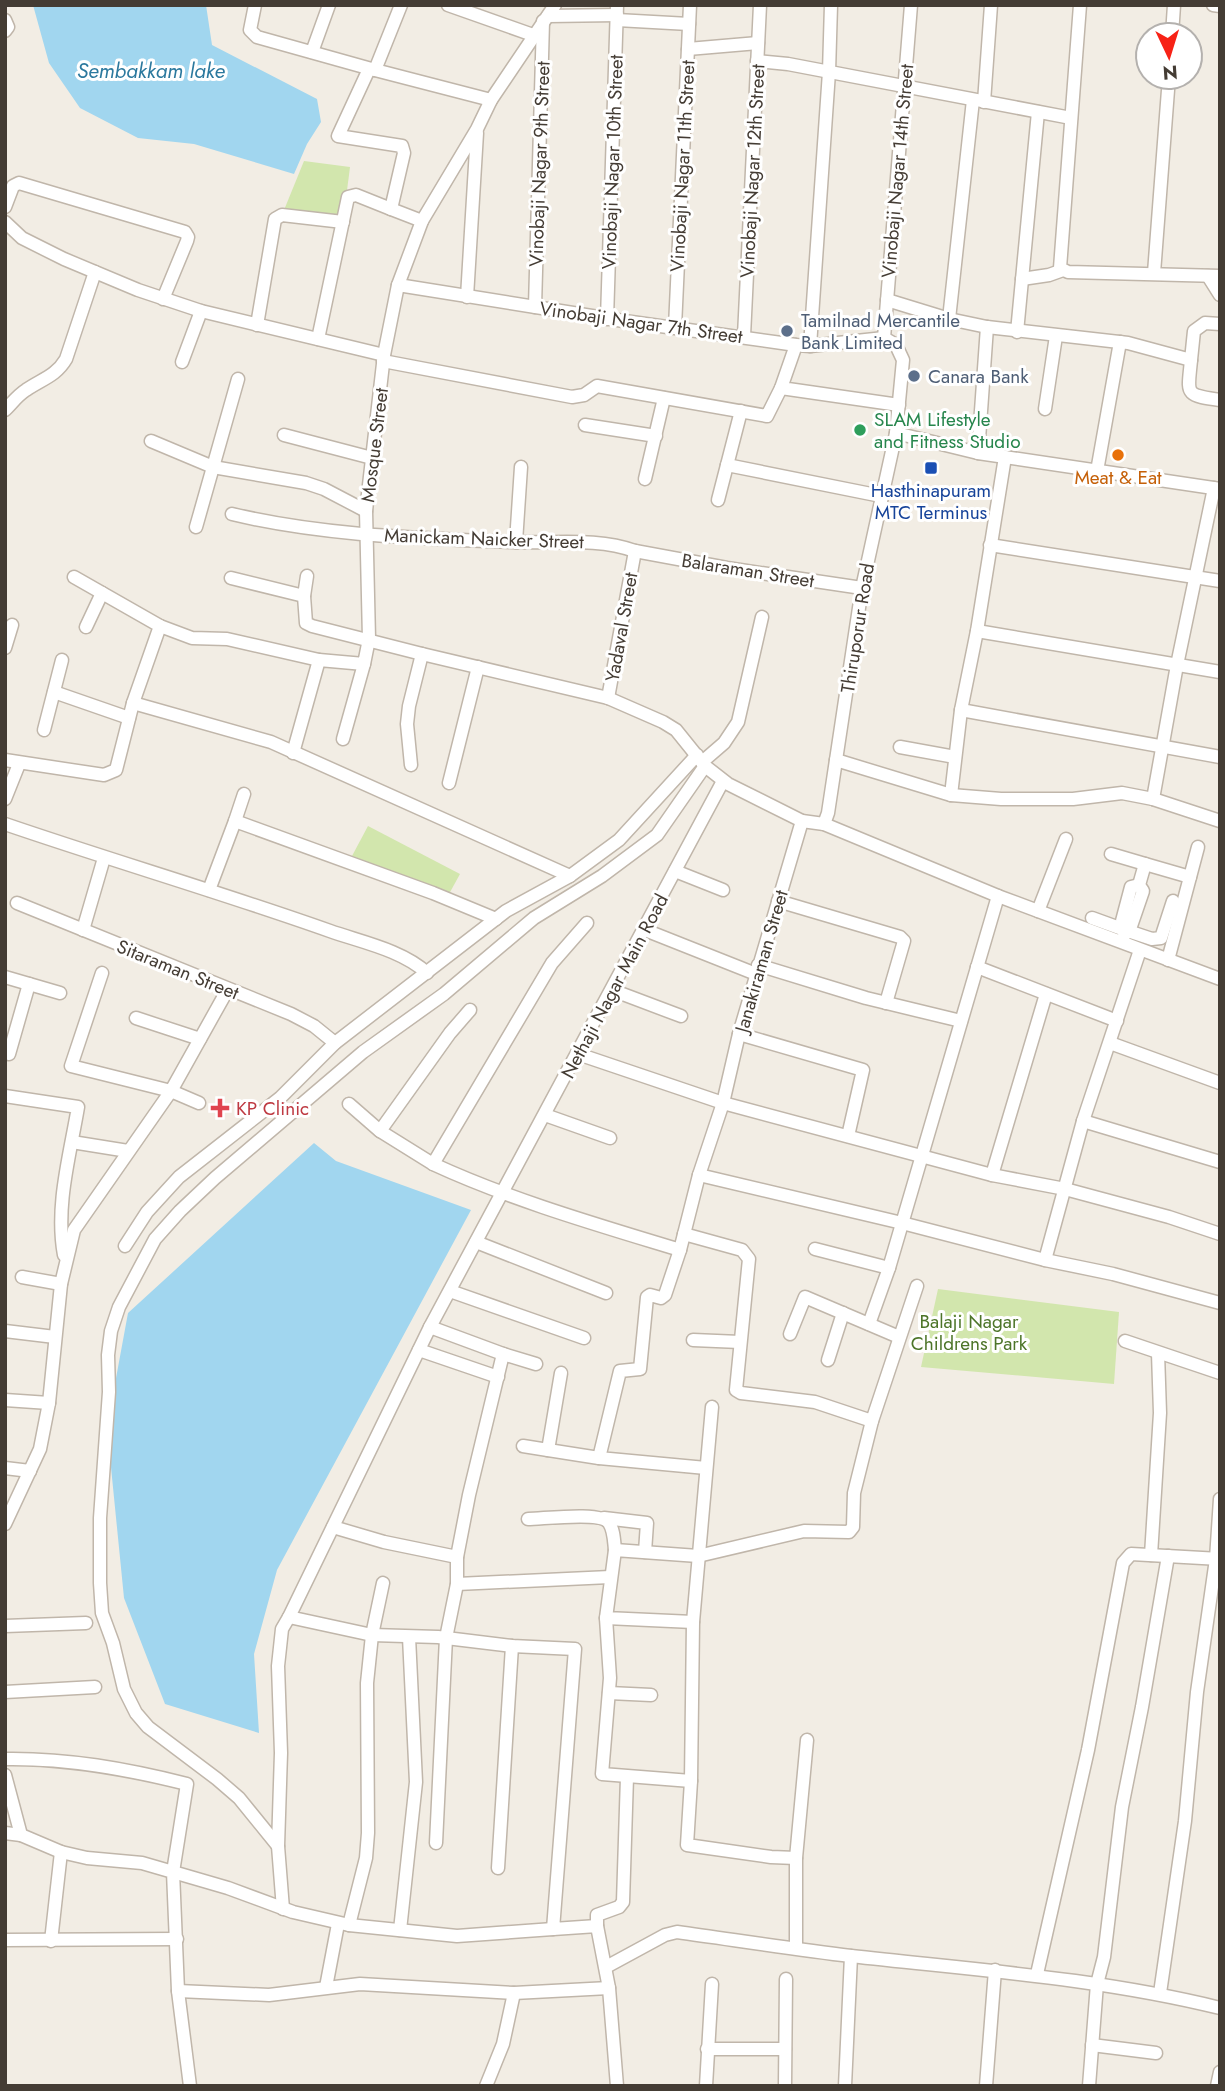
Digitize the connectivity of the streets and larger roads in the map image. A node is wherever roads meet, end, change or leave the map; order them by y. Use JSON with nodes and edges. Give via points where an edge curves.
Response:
{"nodes":[{"id":1,"x":255,"y":5,"type":"edge"},
{"id":2,"x":329,"y":5,"type":"edge"},
{"id":3,"x":401,"y":5,"type":"edge"},
{"id":4,"x":448,"y":5,"type":"edge"},
{"id":5,"x":690,"y":5,"type":"edge"},
{"id":6,"x":760,"y":5,"type":"edge"},
{"id":7,"x":831,"y":5,"type":"edge"},
{"id":8,"x":911,"y":5,"type":"edge"},
{"id":9,"x":991,"y":5,"type":"edge"},
{"id":10,"x":1080,"y":5,"type":"edge"},
{"id":11,"x":1213,"y":5,"type":"edge"},
{"id":12,"x":1220,"y":6,"type":"edge"},
{"id":13,"x":617,"y":13,"type":"edge"},
{"id":14,"x":549,"y":14,"type":"edge"},
{"id":15,"x":5,"y":20,"type":"edge"},
{"id":16,"x":689,"y":24,"type":"junction"},
{"id":17,"x":5,"y":31,"type":"edge"},
{"id":18,"x":533,"y":35,"type":"junction"},
{"id":19,"x":758,"y":43,"type":"junction"},
{"id":20,"x":688,"y":49,"type":"junction"},
{"id":21,"x":312,"y":52,"type":"junction"},
{"id":22,"x":757,"y":61,"type":"junction"},
{"id":23,"x":372,"y":69,"type":"junction"},
{"id":24,"x":829,"y":72,"type":"junction"},
{"id":25,"x":904,"y":85,"type":"junction"},
{"id":26,"x":1168,"y":91,"type":"edge"},
{"id":27,"x":491,"y":100,"type":"junction"},
{"id":28,"x":978,"y":101,"type":"junction"},
{"id":29,"x":1038,"y":111,"type":"junction"},
{"id":30,"x":1071,"y":118,"type":"junction"},
{"id":31,"x":477,"y":128,"type":"junction"},
{"id":32,"x":5,"y":207,"type":"edge"},
{"id":33,"x":391,"y":209,"type":"junction"},
{"id":34,"x":422,"y":221,"type":"junction"},
{"id":35,"x":5,"y":222,"type":"edge"},
{"id":36,"x":343,"y":222,"type":"junction"},
{"id":37,"x":1063,"y":270,"type":"junction"},
{"id":38,"x":95,"y":272,"type":"junction"},
{"id":39,"x":1154,"y":273,"type":"junction"},
{"id":40,"x":1214,"y":276,"type":"edge"},
{"id":41,"x":1022,"y":279,"type":"junction"},
{"id":42,"x":398,"y":285,"type":"junction"},
{"id":43,"x":1220,"y":295,"type":"edge"},
{"id":44,"x":467,"y":297,"type":"junction"},
{"id":45,"x":163,"y":299,"type":"junction"},
{"id":46,"x":887,"y":300,"type":"junction"},
{"id":47,"x":535,"y":307,"type":"junction"},
{"id":48,"x":201,"y":311,"type":"junction"},
{"id":49,"x":607,"y":319,"type":"junction"},
{"id":50,"x":949,"y":319,"type":"junction"},
{"id":51,"x":257,"y":324,"type":"junction"},
{"id":52,"x":1220,"y":324,"type":"edge"},
{"id":53,"x":675,"y":327,"type":"junction"},
{"id":54,"x":987,"y":327,"type":"junction"},
{"id":55,"x":1017,"y":332,"type":"junction"},
{"id":56,"x":744,"y":336,"type":"junction"},
{"id":57,"x":1056,"y":336,"type":"junction"},
{"id":58,"x":884,"y":338,"type":"junction"},
{"id":59,"x":318,"y":339,"type":"junction"},
{"id":60,"x":1120,"y":342,"type":"junction"},
{"id":61,"x":796,"y":345,"type":"junction"},
{"id":62,"x":810,"y":346,"type":"junction"},
{"id":63,"x":384,"y":358,"type":"junction"},
{"id":64,"x":1191,"y":360,"type":"junction"},
{"id":65,"x":182,"y":362,"type":"dead end"},
{"id":66,"x":238,"y":379,"type":"dead end"},
{"id":67,"x":780,"y":388,"type":"junction"},
{"id":68,"x":664,"y":398,"type":"junction"},
{"id":69,"x":1220,"y":400,"type":"edge"},
{"id":70,"x":899,"y":405,"type":"junction"},
{"id":71,"x":1045,"y":409,"type":"dead end"},
{"id":72,"x":5,"y":410,"type":"edge"},
{"id":73,"x":741,"y":411,"type":"junction"},
{"id":74,"x":585,"y":425,"type":"dead end"},
{"id":75,"x":896,"y":433,"type":"junction"},
{"id":76,"x":284,"y":435,"type":"dead end"},
{"id":77,"x":656,"y":436,"type":"junction"},
{"id":78,"x":151,"y":441,"type":"dead end"},
{"id":79,"x":978,"y":453,"type":"junction"},
{"id":80,"x":1004,"y":457,"type":"junction"},
{"id":81,"x":372,"y":458,"type":"junction"},
{"id":82,"x":727,"y":465,"type":"junction"},
{"id":83,"x":213,"y":467,"type":"junction"},
{"id":84,"x":521,"y":467,"type":"dead end"},
{"id":85,"x":1097,"y":471,"type":"junction"},
{"id":86,"x":645,"y":479,"type":"dead end"},
{"id":87,"x":1217,"y":489,"type":"edge"},
{"id":88,"x":881,"y":496,"type":"junction"},
{"id":89,"x":718,"y":500,"type":"dead end"},
{"id":90,"x":366,"y":511,"type":"junction"},
{"id":91,"x":232,"y":514,"type":"dead end"},
{"id":92,"x":196,"y":527,"type":"dead end"},
{"id":93,"x":368,"y":534,"type":"junction"},
{"id":94,"x":516,"y":542,"type":"junction"},
{"id":95,"x":601,"y":542,"type":"joint"},
{"id":96,"x":990,"y":545,"type":"junction"},
{"id":97,"x":635,"y":551,"type":"junction"},
{"id":98,"x":307,"y":576,"type":"dead end"},
{"id":99,"x":74,"y":577,"type":"dead end"},
{"id":100,"x":1196,"y":577,"type":"junction"},
{"id":101,"x":231,"y":578,"type":"dead end"},
{"id":102,"x":1220,"y":581,"type":"edge"},
{"id":103,"x":862,"y":588,"type":"junction"},
{"id":104,"x":102,"y":593,"type":"junction"},
{"id":105,"x":304,"y":596,"type":"junction"},
{"id":106,"x":762,"y":617,"type":"dead end"},
{"id":107,"x":12,"y":625,"type":"dead end"},
{"id":108,"x":160,"y":626,"type":"junction"},
{"id":109,"x":86,"y":627,"type":"dead end"},
{"id":110,"x":976,"y":631,"type":"junction"},
{"id":111,"x":369,"y":639,"type":"junction"},
{"id":112,"x":5,"y":648,"type":"edge"},
{"id":113,"x":422,"y":654,"type":"junction"},
{"id":114,"x":62,"y":660,"type":"dead end"},
{"id":115,"x":319,"y":660,"type":"junction"},
{"id":116,"x":364,"y":664,"type":"junction"},
{"id":117,"x":1177,"y":665,"type":"junction"},
{"id":118,"x":478,"y":667,"type":"junction"},
{"id":119,"x":1220,"y":672,"type":"edge"},
{"id":120,"x":54,"y":692,"type":"junction"},
{"id":121,"x":608,"y":698,"type":"junction"},
{"id":122,"x":133,"y":703,"type":"junction"},
{"id":123,"x":961,"y":710,"type":"junction"},
{"id":124,"x":129,"y":718,"type":"junction"},
{"id":125,"x":44,"y":730,"type":"dead end"},
{"id":126,"x":343,"y":739,"type":"dead end"},
{"id":127,"x":1162,"y":746,"type":"junction"},
{"id":128,"x":900,"y":747,"type":"dead end"},
{"id":129,"x":293,"y":752,"type":"junction"},
{"id":130,"x":955,"y":757,"type":"junction"},
{"id":131,"x":1220,"y":757,"type":"edge"},
{"id":132,"x":5,"y":760,"type":"edge"},
{"id":133,"x":836,"y":760,"type":"junction"},
{"id":134,"x":701,"y":761,"type":"junction"},
{"id":135,"x":19,"y":764,"type":"junction"},
{"id":136,"x":411,"y":765,"type":"dead end"},
{"id":137,"x":723,"y":781,"type":"junction"},
{"id":138,"x":449,"y":783,"type":"dead end"},
{"id":139,"x":244,"y":794,"type":"dead end"},
{"id":140,"x":951,"y":795,"type":"junction"},
{"id":141,"x":5,"y":799,"type":"edge"},
{"id":142,"x":1153,"y":799,"type":"junction"},
{"id":143,"x":235,"y":821,"type":"junction"},
{"id":144,"x":803,"y":821,"type":"junction"},
{"id":145,"x":1220,"y":821,"type":"edge"},
{"id":146,"x":5,"y":824,"type":"edge"},
{"id":147,"x":824,"y":824,"type":"junction"},
{"id":148,"x":1066,"y":839,"type":"dead end"},
{"id":149,"x":1198,"y":847,"type":"dead end"},
{"id":150,"x":1111,"y":854,"type":"dead end"},
{"id":151,"x":104,"y":858,"type":"junction"},
{"id":152,"x":1145,"y":864,"type":"junction"},
{"id":153,"x":675,"y":871,"type":"junction"},
{"id":154,"x":570,"y":876,"type":"junction"},
{"id":155,"x":1190,"y":877,"type":"junction"},
{"id":156,"x":209,"y":890,"type":"junction"},
{"id":157,"x":723,"y":890,"type":"dead end"},
{"id":158,"x":998,"y":896,"type":"junction"},
{"id":159,"x":778,"y":901,"type":"junction"},
{"id":160,"x":1173,"y":901,"type":"dead end"},
{"id":161,"x":17,"y":903,"type":"dead end"},
{"id":162,"x":1038,"y":911,"type":"junction"},
{"id":163,"x":1092,"y":918,"type":"dead end"},
{"id":164,"x":496,"y":919,"type":"junction"},
{"id":165,"x":587,"y":923,"type":"dead end"},
{"id":166,"x":83,"y":930,"type":"junction"},
{"id":167,"x":645,"y":930,"type":"junction"},
{"id":168,"x":1124,"y":933,"type":"junction"},
{"id":169,"x":1140,"y":950,"type":"junction"},
{"id":170,"x":1168,"y":960,"type":"junction"},
{"id":171,"x":977,"y":967,"type":"junction"},
{"id":172,"x":757,"y":970,"type":"junction"},
{"id":173,"x":102,"y":973,"type":"dead end"},
{"id":174,"x":427,"y":973,"type":"junction"},
{"id":175,"x":5,"y":977,"type":"edge"},
{"id":176,"x":1220,"y":979,"type":"edge"},
{"id":177,"x":29,"y":984,"type":"junction"},
{"id":178,"x":228,"y":989,"type":"junction"},
{"id":179,"x":612,"y":990,"type":"junction"},
{"id":180,"x":60,"y":993,"type":"dead end"},
{"id":181,"x":1046,"y":994,"type":"junction"},
{"id":182,"x":886,"y":1003,"type":"junction"},
{"id":183,"x":470,"y":1010,"type":"dead end"},
{"id":184,"x":681,"y":1017,"type":"dead end"},
{"id":185,"x":136,"y":1018,"type":"dead end"},
{"id":186,"x":961,"y":1021,"type":"junction"},
{"id":187,"x":1117,"y":1021,"type":"junction"},
{"id":188,"x":739,"y":1034,"type":"junction"},
{"id":189,"x":200,"y":1039,"type":"junction"},
{"id":190,"x":335,"y":1043,"type":"junction"},
{"id":191,"x":1110,"y":1043,"type":"junction"},
{"id":192,"x":9,"y":1054,"type":"dead end"},
{"id":193,"x":578,"y":1054,"type":"junction"},
{"id":194,"x":1220,"y":1083,"type":"edge"},
{"id":195,"x":172,"y":1091,"type":"junction"},
{"id":196,"x":5,"y":1096,"type":"edge"},
{"id":197,"x":199,"y":1103,"type":"dead end"},
{"id":198,"x":723,"y":1103,"type":"junction"},
{"id":199,"x":349,"y":1104,"type":"dead end"},
{"id":200,"x":545,"y":1115,"type":"junction"},
{"id":201,"x":1083,"y":1121,"type":"junction"},
{"id":202,"x":380,"y":1131,"type":"junction"},
{"id":203,"x":848,"y":1136,"type":"junction"},
{"id":204,"x":610,"y":1138,"type":"dead end"},
{"id":205,"x":72,"y":1142,"type":"junction"},
{"id":206,"x":128,"y":1151,"type":"junction"},
{"id":207,"x":922,"y":1155,"type":"junction"},
{"id":208,"x":1220,"y":1162,"type":"edge"},
{"id":209,"x":433,"y":1164,"type":"junction"},
{"id":210,"x":699,"y":1175,"type":"junction"},
{"id":211,"x":992,"y":1175,"type":"junction"},
{"id":212,"x":1065,"y":1189,"type":"junction"},
{"id":213,"x":504,"y":1191,"type":"junction"},
{"id":214,"x":902,"y":1223,"type":"junction"},
{"id":215,"x":684,"y":1234,"type":"junction"},
{"id":216,"x":1220,"y":1234,"type":"edge"},
{"id":217,"x":476,"y":1242,"type":"junction"},
{"id":218,"x":125,"y":1246,"type":"dead end"},
{"id":219,"x":815,"y":1249,"type":"dead end"},
{"id":220,"x":680,"y":1250,"type":"junction"},
{"id":221,"x":1045,"y":1260,"type":"junction"},
{"id":222,"x":65,"y":1261,"type":"junction"},
{"id":223,"x":889,"y":1268,"type":"junction"},
{"id":224,"x":22,"y":1277,"type":"dead end"},
{"id":225,"x":61,"y":1284,"type":"junction"},
{"id":226,"x":916,"y":1286,"type":"dead end"},
{"id":227,"x":450,"y":1291,"type":"junction"},
{"id":228,"x":606,"y":1293,"type":"dead end"},
{"id":229,"x":1220,"y":1303,"type":"edge"},
{"id":230,"x":843,"y":1313,"type":"junction"},
{"id":231,"x":869,"y":1324,"type":"junction"},
{"id":232,"x":430,"y":1327,"type":"junction"},
{"id":233,"x":5,"y":1331,"type":"edge"},
{"id":234,"x":790,"y":1334,"type":"dead end"},
{"id":235,"x":55,"y":1337,"type":"junction"},
{"id":236,"x":899,"y":1337,"type":"junction"},
{"id":237,"x":584,"y":1338,"type":"dead end"},
{"id":238,"x":694,"y":1340,"type":"dead end"},
{"id":239,"x":740,"y":1342,"type":"junction"},
{"id":240,"x":1125,"y":1342,"type":"dead end"},
{"id":241,"x":419,"y":1350,"type":"junction"},
{"id":242,"x":1158,"y":1353,"type":"junction"},
{"id":243,"x":503,"y":1354,"type":"junction"},
{"id":244,"x":828,"y":1360,"type":"dead end"},
{"id":245,"x":536,"y":1364,"type":"dead end"},
{"id":246,"x":561,"y":1373,"type":"dead end"},
{"id":247,"x":1220,"y":1373,"type":"edge"},
{"id":248,"x":498,"y":1377,"type":"junction"},
{"id":249,"x":5,"y":1400,"type":"edge"},
{"id":250,"x":48,"y":1403,"type":"junction"},
{"id":251,"x":712,"y":1407,"type":"dead end"},
{"id":252,"x":872,"y":1421,"type":"junction"},
{"id":253,"x":523,"y":1446,"type":"dead end"},
{"id":254,"x":548,"y":1450,"type":"junction"},
{"id":255,"x":599,"y":1458,"type":"junction"},
{"id":256,"x":5,"y":1468,"type":"edge"},
{"id":257,"x":706,"y":1468,"type":"junction"},
{"id":258,"x":30,"y":1471,"type":"junction"},
{"id":259,"x":1220,"y":1499,"type":"edge"},
{"id":260,"x":604,"y":1518,"type":"junction"},
{"id":261,"x":528,"y":1520,"type":"dead end"},
{"id":262,"x":5,"y":1524,"type":"edge"},
{"id":263,"x":333,"y":1527,"type":"junction"},
{"id":264,"x":615,"y":1550,"type":"junction"},
{"id":265,"x":645,"y":1552,"type":"junction"},
{"id":266,"x":1152,"y":1555,"type":"junction"},
{"id":267,"x":457,"y":1556,"type":"junction"},
{"id":268,"x":698,"y":1556,"type":"junction"},
{"id":269,"x":1168,"y":1556,"type":"junction"},
{"id":270,"x":1218,"y":1559,"type":"edge"},
{"id":271,"x":610,"y":1577,"type":"junction"},
{"id":272,"x":383,"y":1583,"type":"dead end"},
{"id":273,"x":457,"y":1584,"type":"junction"},
{"id":274,"x":289,"y":1617,"type":"junction"},
{"id":275,"x":606,"y":1618,"type":"junction"},
{"id":276,"x":693,"y":1622,"type":"junction"},
{"id":277,"x":86,"y":1623,"type":"dead end"},
{"id":278,"x":5,"y":1626,"type":"edge"},
{"id":279,"x":372,"y":1635,"type":"junction"},
{"id":280,"x":409,"y":1637,"type":"junction"},
{"id":281,"x":446,"y":1638,"type":"junction"},
{"id":282,"x":512,"y":1646,"type":"junction"},
{"id":283,"x":95,"y":1687,"type":"dead end"},
{"id":284,"x":5,"y":1692,"type":"edge"},
{"id":285,"x":609,"y":1693,"type":"junction"},
{"id":286,"x":651,"y":1695,"type":"dead end"},
{"id":287,"x":807,"y":1740,"type":"dead end"},
{"id":288,"x":5,"y":1759,"type":"edge"},
{"id":289,"x":208,"y":1773,"type":"junction"},
{"id":290,"x":5,"y":1776,"type":"edge"},
{"id":291,"x":627,"y":1777,"type":"junction"},
{"id":292,"x":691,"y":1781,"type":"junction"},
{"id":293,"x":187,"y":1784,"type":"junction"},
{"id":294,"x":5,"y":1833,"type":"edge"},
{"id":295,"x":21,"y":1835,"type":"junction"},
{"id":296,"x":436,"y":1843,"type":"dead end"},
{"id":297,"x":278,"y":1846,"type":"junction"},
{"id":298,"x":61,"y":1852,"type":"junction"},
{"id":299,"x":796,"y":1858,"type":"junction"},
{"id":300,"x":498,"y":1868,"type":"dead end"},
{"id":301,"x":173,"y":1872,"type":"junction"},
{"id":302,"x":283,"y":1909,"type":"junction"},
{"id":303,"x":344,"y":1925,"type":"junction"},
{"id":304,"x":597,"y":1926,"type":"junction"},
{"id":305,"x":553,"y":1929,"type":"junction"},
{"id":306,"x":400,"y":1930,"type":"junction"},
{"id":307,"x":177,"y":1939,"type":"junction"},
{"id":308,"x":5,"y":1940,"type":"edge"},
{"id":309,"x":51,"y":1941,"type":"junction"},
{"id":310,"x":796,"y":1948,"type":"junction"},
{"id":311,"x":851,"y":1956,"type":"junction"},
{"id":312,"x":606,"y":1967,"type":"junction"},
{"id":313,"x":995,"y":1970,"type":"junction"},
{"id":314,"x":1037,"y":1974,"type":"junction"},
{"id":315,"x":786,"y":1979,"type":"dead end"},
{"id":316,"x":712,"y":1984,"type":"dead end"},
{"id":317,"x":1097,"y":1984,"type":"junction"},
{"id":318,"x":327,"y":1987,"type":"junction"},
{"id":319,"x":609,"y":1988,"type":"junction"},
{"id":320,"x":178,"y":1991,"type":"junction"},
{"id":321,"x":514,"y":1993,"type":"junction"},
{"id":322,"x":1160,"y":1993,"type":"junction"},
{"id":323,"x":1220,"y":2008,"type":"edge"},
{"id":324,"x":1092,"y":2045,"type":"junction"},
{"id":325,"x":707,"y":2049,"type":"junction"},
{"id":326,"x":785,"y":2049,"type":"junction"},
{"id":327,"x":1156,"y":2053,"type":"dead end"},
{"id":328,"x":1220,"y":2072,"type":"edge"},
{"id":329,"x":190,"y":2086,"type":"edge"},
{"id":330,"x":486,"y":2086,"type":"edge"},
{"id":331,"x":617,"y":2086,"type":"edge"},
{"id":332,"x":706,"y":2086,"type":"edge"},
{"id":333,"x":785,"y":2086,"type":"edge"},
{"id":334,"x":845,"y":2086,"type":"edge"},
{"id":335,"x":986,"y":2086,"type":"edge"},
{"id":336,"x":1088,"y":2086,"type":"edge"},
{"id":337,"x":1217,"y":2086,"type":"edge"}],
"edges":[{"from":1,"to":21,"type":"street","via":[[250,23],[253,34]]},
{"from":2,"to":21,"type":"street"},
{"from":3,"to":23,"type":"street"},
{"from":4,"to":18,"type":"street"},
{"from":5,"to":16,"type":"street","name":"Vinobaji Nagar 11th Street"},
{"from":6,"to":19,"type":"street","name":"Vinobaji Nagar 12th Street"},
{"from":7,"to":24,"type":"street"},
{"from":8,"to":25,"type":"street","name":"Vinobaji Nagar 14th Street"},
{"from":9,"to":28,"type":"street"},
{"from":10,"to":30,"type":"street"},
{"from":11,"to":12,"type":"street"},
{"from":13,"to":14,"type":"street"},
{"from":13,"to":16,"type":"street"},
{"from":13,"to":49,"type":"street","name":"Vinobaji Nagar 10th Street"},
{"from":14,"to":18,"type":"street","name":"Mosque Street"},
{"from":14,"to":47,"type":"street","name":"Vinobaji Nagar 9th Street"},
{"from":15,"to":17,"type":"street"},
{"from":16,"to":20,"type":"street","name":"Vinobaji Nagar 11th Street"},
{"from":18,"to":27,"type":"street","name":"Mosque Street"},
{"from":19,"to":20,"type":"street"},
{"from":19,"to":22,"type":"street","name":"Vinobaji Nagar 12th Street"},
{"from":20,"to":53,"type":"street","name":"Vinobaji Nagar 11th Street"},
{"from":21,"to":23,"type":"street"},
{"from":22,"to":24,"type":"street"},
{"from":22,"to":56,"type":"street","name":"Vinobaji Nagar 12th Street"},
{"from":23,"to":27,"type":"street"},
{"from":23,"to":33,"type":"street","via":[[338,136],[402,146]]},
{"from":24,"to":25,"type":"street"},
{"from":24,"to":62,"type":"street"},
{"from":25,"to":28,"type":"street"},
{"from":25,"to":46,"type":"street","name":"Vinobaji Nagar 14th Street"},
{"from":26,"to":39,"type":"street"},
{"from":27,"to":31,"type":"street","name":"Mosque Street"},
{"from":28,"to":29,"type":"street"},
{"from":28,"to":50,"type":"street"},
{"from":29,"to":30,"type":"street"},
{"from":29,"to":41,"type":"street"},
{"from":30,"to":37,"type":"street","via":[[1059,261]]},
{"from":31,"to":34,"type":"street","name":"Mosque Street"},
{"from":31,"to":44,"type":"street"},
{"from":32,"to":45,"type":"street","via":[[19,183],[185,232],[187,241]]},
{"from":33,"to":34,"type":"street"},
{"from":33,"to":36,"type":"street","via":[[351,195]]},
{"from":34,"to":42,"type":"street","name":"Mosque Street"},
{"from":35,"to":38,"type":"street","via":[[22,238]]},
{"from":36,"to":51,"type":"street","via":[[282,215],[275,219]]},
{"from":36,"to":59,"type":"street"},
{"from":37,"to":39,"type":"street"},
{"from":37,"to":41,"type":"street"},
{"from":38,"to":45,"type":"street"},
{"from":38,"to":72,"type":"street","via":[[61,368],[25,390]]},
{"from":39,"to":40,"type":"street"},
{"from":40,"to":43,"type":"street"},
{"from":41,"to":55,"type":"street"},
{"from":42,"to":44,"type":"street","name":"Vinobaji Nagar 7th Street"},
{"from":42,"to":63,"type":"street","name":"Mosque Street"},
{"from":44,"to":47,"type":"street","name":"Vinobaji Nagar 7th Street"},
{"from":45,"to":48,"type":"street"},
{"from":46,"to":50,"type":"street"},
{"from":46,"to":58,"type":"street","name":"Vinobaji Nagar 14th Street"},
{"from":47,"to":49,"type":"street","name":"Vinobaji Nagar 7th Street"},
{"from":48,"to":51,"type":"street"},
{"from":48,"to":65,"type":"street"},
{"from":49,"to":53,"type":"street","name":"Vinobaji Nagar 7th Street"},
{"from":50,"to":54,"type":"street"},
{"from":51,"to":59,"type":"street"},
{"from":52,"to":64,"type":"street","via":[[1205,323],[1194,331]]},
{"from":53,"to":56,"type":"street","name":"Vinobaji Nagar 7th Street"},
{"from":54,"to":55,"type":"street"},
{"from":54,"to":79,"type":"street"},
{"from":55,"to":57,"type":"street"},
{"from":56,"to":61,"type":"street","name":"Vinobaji Nagar 7th Street"},
{"from":57,"to":60,"type":"street"},
{"from":57,"to":71,"type":"street"},
{"from":58,"to":62,"type":"street","name":"Vinobaji Nagar 7th Street"},
{"from":58,"to":70,"type":"street","name":"Thiruporur Road","via":[[901,353]]},
{"from":59,"to":63,"type":"street"},
{"from":60,"to":64,"type":"street"},
{"from":60,"to":85,"type":"street"},
{"from":61,"to":62,"type":"street","name":"Vinobaji Nagar 7th Street"},
{"from":61,"to":67,"type":"street"},
{"from":63,"to":68,"type":"street","via":[[572,397],[597,386]]},
{"from":63,"to":81,"type":"street","name":"Mosque Street"},
{"from":64,"to":69,"type":"street","via":[[1191,393]]},
{"from":66,"to":83,"type":"street"},
{"from":67,"to":70,"type":"street"},
{"from":67,"to":73,"type":"street","via":[[767,415]]},
{"from":68,"to":73,"type":"street"},
{"from":68,"to":77,"type":"street"},
{"from":70,"to":75,"type":"street","name":"Thiruporur Road"},
{"from":73,"to":82,"type":"street"},
{"from":74,"to":77,"type":"street"},
{"from":75,"to":79,"type":"street"},
{"from":75,"to":88,"type":"street","name":"Thiruporur Road"},
{"from":76,"to":81,"type":"street"},
{"from":77,"to":86,"type":"street"},
{"from":78,"to":83,"type":"street"},
{"from":79,"to":80,"type":"street"},
{"from":80,"to":85,"type":"street"},
{"from":80,"to":96,"type":"street"},
{"from":81,"to":90,"type":"street","name":"Mosque Street"},
{"from":82,"to":88,"type":"street"},
{"from":82,"to":89,"type":"street"},
{"from":83,"to":90,"type":"street","via":[[306,483]]},
{"from":83,"to":92,"type":"street"},
{"from":84,"to":94,"type":"street"},
{"from":85,"to":87,"type":"street"},
{"from":87,"to":100,"type":"street"},
{"from":88,"to":103,"type":"street","name":"Thiruporur Road"},
{"from":90,"to":93,"type":"street","name":"Mosque Street"},
{"from":91,"to":93,"type":"street","name":"Manickam Naicker Street"},
{"from":93,"to":94,"type":"street","name":"Manickam Naicker Street"},
{"from":93,"to":111,"type":"street","name":"Mosque Street"},
{"from":94,"to":95,"type":"street","name":"Manickam Naicker Street"},
{"from":95,"to":97,"type":"street","name":"Yadaval Street"},
{"from":96,"to":100,"type":"street"},
{"from":96,"to":110,"type":"street"},
{"from":97,"to":103,"type":"street","name":"Balaraman Street"},
{"from":97,"to":121,"type":"street","name":"Yadaval Street"},
{"from":98,"to":105,"type":"street"},
{"from":99,"to":104,"type":"street"},
{"from":100,"to":102,"type":"street"},
{"from":100,"to":117,"type":"street"},
{"from":101,"to":105,"type":"street"},
{"from":103,"to":133,"type":"street","name":"Thiruporur Road"},
{"from":104,"to":108,"type":"street"},
{"from":104,"to":109,"type":"street"},
{"from":105,"to":111,"type":"street","via":[[306,623]]},
{"from":106,"to":134,"type":"street","via":[[738,722],[724,743]]},
{"from":107,"to":112,"type":"street"},
{"from":108,"to":115,"type":"street","via":[[192,638],[227,639]]},
{"from":108,"to":122,"type":"street"},
{"from":110,"to":117,"type":"street"},
{"from":110,"to":123,"type":"street"},
{"from":111,"to":113,"type":"street"},
{"from":111,"to":116,"type":"street","name":"Mosque Street"},
{"from":113,"to":118,"type":"street"},
{"from":113,"to":136,"type":"street","via":[[407,724]]},
{"from":114,"to":120,"type":"street"},
{"from":115,"to":116,"type":"street"},
{"from":115,"to":129,"type":"street"},
{"from":116,"to":126,"type":"street","name":"Mosque Street"},
{"from":117,"to":119,"type":"street"},
{"from":117,"to":127,"type":"street"},
{"from":118,"to":121,"type":"street"},
{"from":118,"to":138,"type":"street"},
{"from":120,"to":124,"type":"street"},
{"from":120,"to":125,"type":"street"},
{"from":121,"to":134,"type":"street","via":[[676,730]]},
{"from":122,"to":124,"type":"street"},
{"from":122,"to":129,"type":"street"},
{"from":123,"to":127,"type":"street"},
{"from":123,"to":130,"type":"street"},
{"from":124,"to":135,"type":"street","via":[[113,773]]},
{"from":127,"to":131,"type":"street"},
{"from":127,"to":142,"type":"street"},
{"from":128,"to":130,"type":"street"},
{"from":129,"to":154,"type":"street"},
{"from":130,"to":140,"type":"street"},
{"from":132,"to":135,"type":"street"},
{"from":133,"to":140,"type":"street"},
{"from":133,"to":147,"type":"street","name":"Thiruporur Road"},
{"from":134,"to":137,"type":"street"},
{"from":134,"to":154,"type":"street","via":[[619,840]]},
{"from":134,"to":289,"type":"street","via":[[657,835],[534,918],[444,995],[363,1052],[215,1178],[155,1239],[119,1307],[108,1354],[100,1518],[102,1613],[124,1689],[136,1713]]},
{"from":135,"to":141,"type":"street"},
{"from":137,"to":144,"type":"street"},
{"from":137,"to":153,"type":"street","name":"Nethaji Nagar Main Road"},
{"from":139,"to":143,"type":"street"},
{"from":140,"to":142,"type":"street","via":[[1073,799],[1122,793]]},
{"from":142,"to":145,"type":"street"},
{"from":143,"to":156,"type":"street"},
{"from":143,"to":164,"type":"street"},
{"from":144,"to":147,"type":"street"},
{"from":144,"to":159,"type":"street","name":"Janakiraman Street"},
{"from":146,"to":151,"type":"street"},
{"from":147,"to":158,"type":"street"},
{"from":148,"to":162,"type":"street"},
{"from":149,"to":155,"type":"street"},
{"from":150,"to":152,"type":"street"},
{"from":151,"to":156,"type":"street"},
{"from":151,"to":166,"type":"street"},
{"from":152,"to":155,"type":"street"},
{"from":152,"to":168,"type":"street","via":[[1133,925]]},
{"from":153,"to":157,"type":"street"},
{"from":153,"to":167,"type":"street","name":"Nethaji Nagar Main Road"},
{"from":154,"to":164,"type":"street"},
{"from":155,"to":170,"type":"street"},
{"from":156,"to":174,"type":"street","via":[[403,957]]},
{"from":158,"to":162,"type":"street"},
{"from":158,"to":171,"type":"street"},
{"from":159,"to":172,"type":"street","name":"Janakiraman Street"},
{"from":159,"to":182,"type":"street","via":[[897,935],[904,942]]},
{"from":160,"to":168,"type":"street","via":[[1161,938]]},
{"from":161,"to":166,"type":"street","name":"Sitaraman Street"},
{"from":162,"to":168,"type":"street"},
{"from":163,"to":168,"type":"street"},
{"from":164,"to":174,"type":"street"},
{"from":165,"to":209,"type":"street","via":[[552,963]]},
{"from":166,"to":178,"type":"street","name":"Sitaraman Street"},
{"from":167,"to":172,"type":"street"},
{"from":167,"to":179,"type":"street","name":"Nethaji Nagar Main Road"},
{"from":168,"to":169,"type":"street"},
{"from":169,"to":170,"type":"street"},
{"from":169,"to":187,"type":"street"},
{"from":170,"to":176,"type":"street"},
{"from":171,"to":181,"type":"street"},
{"from":171,"to":186,"type":"street"},
{"from":172,"to":182,"type":"street"},
{"from":172,"to":188,"type":"street","name":"Janakiraman Street"},
{"from":173,"to":195,"type":"street","via":[[71,1066]]},
{"from":174,"to":190,"type":"street"},
{"from":175,"to":177,"type":"street"},
{"from":177,"to":180,"type":"street"},
{"from":177,"to":192,"type":"street"},
{"from":178,"to":189,"type":"street"},
{"from":178,"to":190,"type":"street","name":"Sitaraman Street","via":[[291,1014]]},
{"from":179,"to":184,"type":"street"},
{"from":179,"to":193,"type":"street","name":"Nethaji Nagar Main Road"},
{"from":181,"to":187,"type":"street"},
{"from":181,"to":211,"type":"street"},
{"from":182,"to":186,"type":"street"},
{"from":183,"to":202,"type":"street"},
{"from":185,"to":189,"type":"street"},
{"from":186,"to":207,"type":"street"},
{"from":187,"to":191,"type":"street"},
{"from":188,"to":198,"type":"street","name":"Janakiraman Street"},
{"from":188,"to":203,"type":"street","via":[[863,1070]]},
{"from":189,"to":195,"type":"street"},
{"from":190,"to":218,"type":"street","via":[[279,1098],[179,1177],[147,1212]]},
{"from":191,"to":194,"type":"street"},
{"from":191,"to":201,"type":"street"},
{"from":193,"to":198,"type":"street"},
{"from":193,"to":200,"type":"street","name":"Nethaji Nagar Main Road"},
{"from":195,"to":197,"type":"street"},
{"from":195,"to":206,"type":"street"},
{"from":196,"to":205,"type":"street","via":[[78,1107]]},
{"from":198,"to":203,"type":"street"},
{"from":198,"to":210,"type":"street","name":"Janakiraman Street"},
{"from":199,"to":202,"type":"street"},
{"from":200,"to":204,"type":"street"},
{"from":200,"to":213,"type":"street","name":"Nethaji Nagar Main Road"},
{"from":201,"to":208,"type":"street"},
{"from":201,"to":212,"type":"street"},
{"from":202,"to":209,"type":"street"},
{"from":203,"to":207,"type":"street"},
{"from":205,"to":206,"type":"street"},
{"from":205,"to":222,"type":"street","via":[[61,1210]]},
{"from":206,"to":222,"type":"street","via":[[74,1230]]},
{"from":207,"to":211,"type":"street"},
{"from":207,"to":214,"type":"street"},
{"from":209,"to":213,"type":"street"},
{"from":210,"to":214,"type":"street"},
{"from":210,"to":215,"type":"street","name":"Janakiraman Street"},
{"from":211,"to":212,"type":"street"},
{"from":212,"to":216,"type":"street"},
{"from":212,"to":221,"type":"street"},
{"from":213,"to":217,"type":"street","name":"Nethaji Nagar Main Road"},
{"from":213,"to":220,"type":"street"},
{"from":214,"to":221,"type":"street"},
{"from":214,"to":223,"type":"street"},
{"from":215,"to":220,"type":"street","name":"Janakiraman Street"},
{"from":215,"to":239,"type":"street","via":[[742,1250],[749,1259]]},
{"from":217,"to":227,"type":"street","name":"Nethaji Nagar Main Road"},
{"from":217,"to":228,"type":"street"},
{"from":219,"to":223,"type":"street"},
{"from":220,"to":255,"type":"street","name":"Janakiraman Street","via":[[665,1294],[647,1297],[640,1370],[620,1371]]},
{"from":221,"to":229,"type":"street"},
{"from":222,"to":225,"type":"street"},
{"from":223,"to":231,"type":"street"},
{"from":224,"to":225,"type":"street"},
{"from":225,"to":235,"type":"street"},
{"from":226,"to":236,"type":"street"},
{"from":227,"to":232,"type":"street","name":"Nethaji Nagar Main Road"},
{"from":227,"to":237,"type":"street"},
{"from":230,"to":231,"type":"street"},
{"from":230,"to":234,"type":"street","via":[[805,1297]]},
{"from":230,"to":244,"type":"street"},
{"from":231,"to":236,"type":"street"},
{"from":232,"to":241,"type":"street","name":"Nethaji Nagar Main Road"},
{"from":232,"to":243,"type":"street"},
{"from":233,"to":235,"type":"street"},
{"from":235,"to":250,"type":"street"},
{"from":236,"to":252,"type":"street"},
{"from":238,"to":239,"type":"street"},
{"from":239,"to":252,"type":"street","via":[[738,1392],[815,1402]]},
{"from":240,"to":242,"type":"street"},
{"from":241,"to":248,"type":"street"},
{"from":241,"to":263,"type":"street","name":"Nethaji Nagar Main Road"},
{"from":242,"to":247,"type":"street"},
{"from":242,"to":266,"type":"street","via":[[1160,1413]]},
{"from":243,"to":245,"type":"street"},
{"from":243,"to":248,"type":"street"},
{"from":246,"to":254,"type":"street"},
{"from":248,"to":267,"type":"street"},
{"from":249,"to":250,"type":"street"},
{"from":250,"to":258,"type":"street","via":[[40,1449]]},
{"from":251,"to":257,"type":"street"},
{"from":252,"to":268,"type":"street","via":[[849,1532],[804,1531]]},
{"from":253,"to":254,"type":"street"},
{"from":254,"to":255,"type":"street"},
{"from":255,"to":257,"type":"street"},
{"from":256,"to":258,"type":"street"},
{"from":257,"to":268,"type":"street"},
{"from":258,"to":262,"type":"street"},
{"from":259,"to":270,"type":"street"},
{"from":260,"to":261,"type":"street"},
{"from":260,"to":264,"type":"street"},
{"from":260,"to":265,"type":"street","via":[[647,1523]]},
{"from":263,"to":267,"type":"street"},
{"from":263,"to":274,"type":"street","name":"Nethaji Nagar Main Road"},
{"from":264,"to":265,"type":"street"},
{"from":264,"to":271,"type":"street"},
{"from":265,"to":268,"type":"street"},
{"from":266,"to":269,"type":"street"},
{"from":266,"to":314,"type":"street","via":[[1131,1554],[1123,1563],[1088,1750]]},
{"from":267,"to":273,"type":"street"},
{"from":268,"to":276,"type":"street"},
{"from":269,"to":270,"type":"street"},
{"from":269,"to":317,"type":"street","via":[[1122,1807]]},
{"from":270,"to":322,"type":"street"},
{"from":271,"to":273,"type":"street"},
{"from":271,"to":275,"type":"street"},
{"from":272,"to":279,"type":"street"},
{"from":273,"to":281,"type":"street"},
{"from":274,"to":279,"type":"street"},
{"from":274,"to":297,"type":"street","name":"Nethaji Nagar Main Road","via":[[282,1629],[278,1666]]},
{"from":275,"to":276,"type":"street"},
{"from":275,"to":285,"type":"street"},
{"from":276,"to":292,"type":"street"},
{"from":277,"to":278,"type":"street"},
{"from":279,"to":280,"type":"street"},
{"from":279,"to":303,"type":"street","via":[[367,1683],[366,1858]]},
{"from":280,"to":281,"type":"street"},
{"from":280,"to":306,"type":"street","via":[[416,1782]]},
{"from":281,"to":282,"type":"street"},
{"from":281,"to":296,"type":"street"},
{"from":282,"to":300,"type":"street"},
{"from":282,"to":305,"type":"street","via":[[575,1648]]},
{"from":283,"to":284,"type":"street"},
{"from":285,"to":286,"type":"street"},
{"from":285,"to":291,"type":"street","via":[[601,1772]]},
{"from":287,"to":299,"type":"street"},
{"from":288,"to":293,"type":"street","via":[[76,1762]]},
{"from":289,"to":293,"type":"street"},
{"from":289,"to":297,"type":"street","via":[[239,1798]]},
{"from":290,"to":295,"type":"street"},
{"from":291,"to":292,"type":"street"},
{"from":291,"to":304,"type":"street","via":[[623,1902],[597,1915]]},
{"from":292,"to":299,"type":"street","via":[[687,1845]]},
{"from":293,"to":301,"type":"street"},
{"from":294,"to":295,"type":"street"},
{"from":295,"to":298,"type":"street"},
{"from":297,"to":302,"type":"street","name":"Nethaji Nagar Main Road"},
{"from":298,"to":301,"type":"street"},
{"from":298,"to":309,"type":"street"},
{"from":299,"to":310,"type":"street"},
{"from":301,"to":302,"type":"street"},
{"from":301,"to":307,"type":"street"},
{"from":302,"to":303,"type":"street"},
{"from":303,"to":306,"type":"street"},
{"from":303,"to":318,"type":"street"},
{"from":304,"to":305,"type":"street"},
{"from":304,"to":312,"type":"street"},
{"from":305,"to":306,"type":"street","via":[[457,1936]]},
{"from":307,"to":309,"type":"street"},
{"from":307,"to":320,"type":"street"},
{"from":308,"to":309,"type":"street"},
{"from":310,"to":311,"type":"street"},
{"from":310,"to":312,"type":"street","via":[[677,1932],[664,1934]]},
{"from":311,"to":313,"type":"street"},
{"from":311,"to":334,"type":"street"},
{"from":312,"to":319,"type":"street"},
{"from":313,"to":314,"type":"street"},
{"from":313,"to":335,"type":"street"},
{"from":314,"to":317,"type":"street"},
{"from":315,"to":326,"type":"street"},
{"from":316,"to":325,"type":"street"},
{"from":317,"to":322,"type":"street"},
{"from":317,"to":324,"type":"street"},
{"from":318,"to":320,"type":"street","via":[[269,1995]]},
{"from":318,"to":321,"type":"street","via":[[360,1984]]},
{"from":319,"to":321,"type":"street"},
{"from":319,"to":331,"type":"street"},
{"from":320,"to":329,"type":"street"},
{"from":321,"to":330,"type":"street","via":[[503,2044]]},
{"from":322,"to":323,"type":"street"},
{"from":324,"to":327,"type":"street"},
{"from":324,"to":336,"type":"street"},
{"from":325,"to":326,"type":"street"},
{"from":325,"to":332,"type":"street"},
{"from":326,"to":333,"type":"street"},
{"from":328,"to":337,"type":"street"}]}
